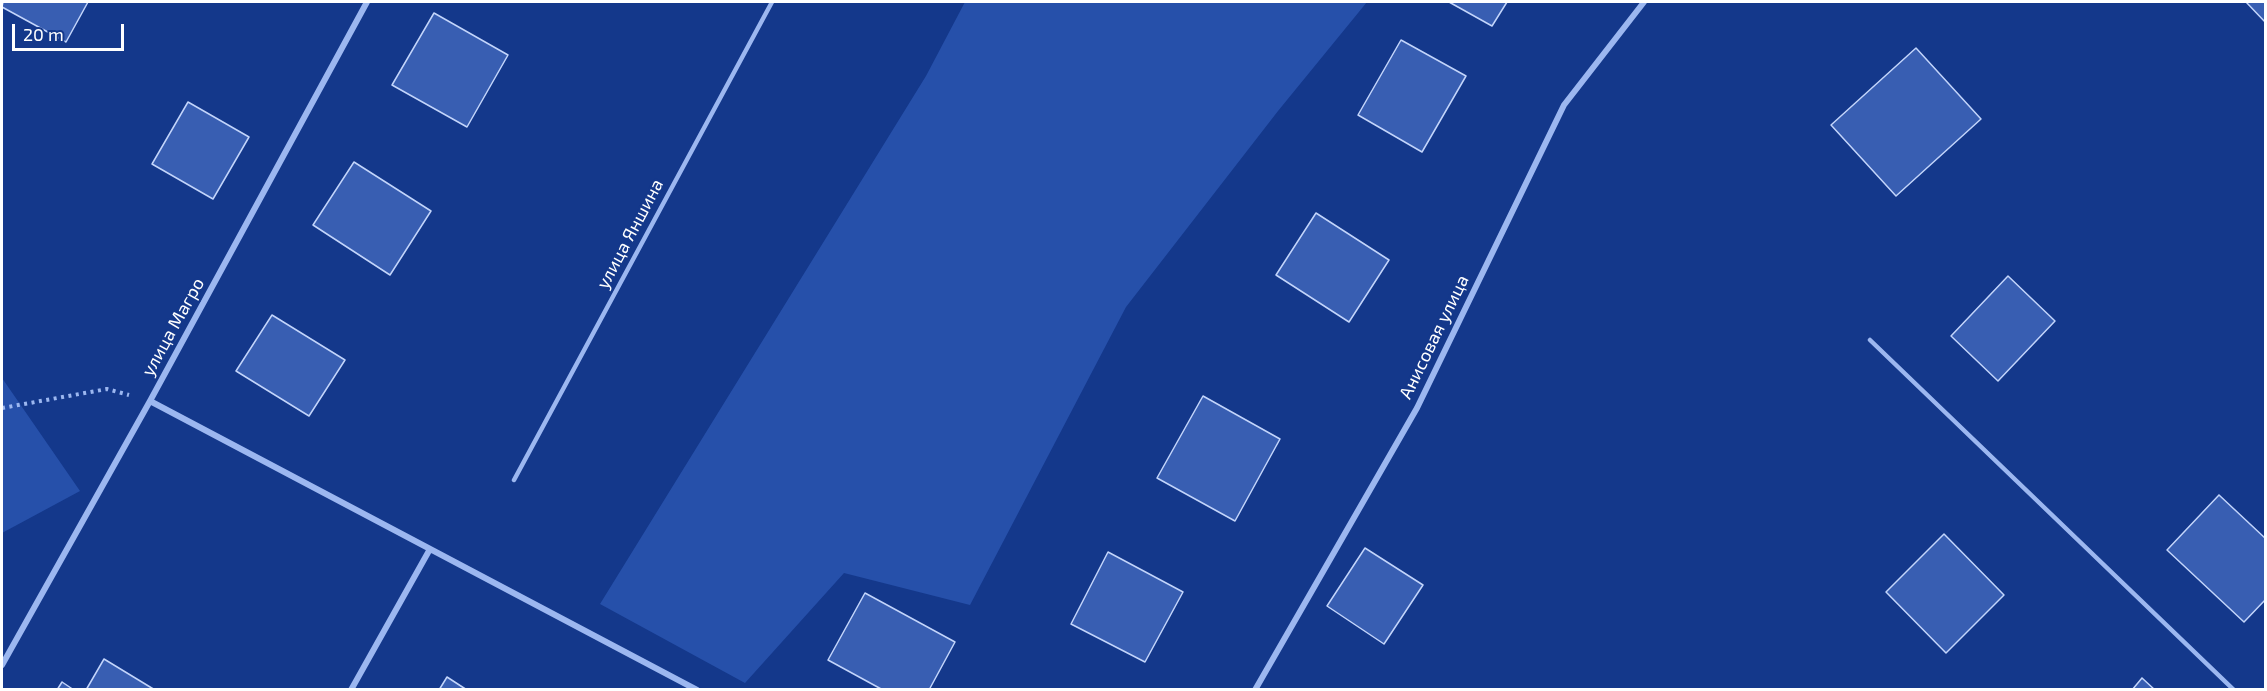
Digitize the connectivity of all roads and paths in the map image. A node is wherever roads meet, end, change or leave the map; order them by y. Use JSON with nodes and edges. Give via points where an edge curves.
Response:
{"nodes":[{"id":1,"x":367,"y":2,"type":"edge"},
{"id":2,"x":772,"y":2,"type":"edge"},
{"id":3,"x":1644,"y":2,"type":"edge"},
{"id":4,"x":1870,"y":340,"type":"dead end"},
{"id":5,"x":150,"y":401,"type":"junction"},
{"id":6,"x":2,"y":408,"type":"edge"},
{"id":7,"x":514,"y":480,"type":"dead end"},
{"id":8,"x":430,"y":549,"type":"junction"},
{"id":9,"x":2,"y":665,"type":"edge"},
{"id":10,"x":351,"y":690,"type":"edge"},
{"id":11,"x":697,"y":690,"type":"edge"},
{"id":12,"x":1255,"y":690,"type":"edge"},
{"id":13,"x":2234,"y":690,"type":"edge"}],
"edges":[{"from":1,"to":5,"type":"street","name":"улица Магро"},
{"from":2,"to":7,"type":"lane","name":"улица Яншина"},
{"from":3,"to":12,"type":"street","name":"Анисовая улица","via":[[1564,105],[1417,408]]},
{"from":4,"to":13,"type":"lane"},
{"from":5,"to":6,"type":"path","via":[[107,389]]},
{"from":5,"to":8,"type":"street"},
{"from":5,"to":9,"type":"street","name":"улица Магро"},
{"from":8,"to":10,"type":"street"},
{"from":8,"to":11,"type":"street"}]}
